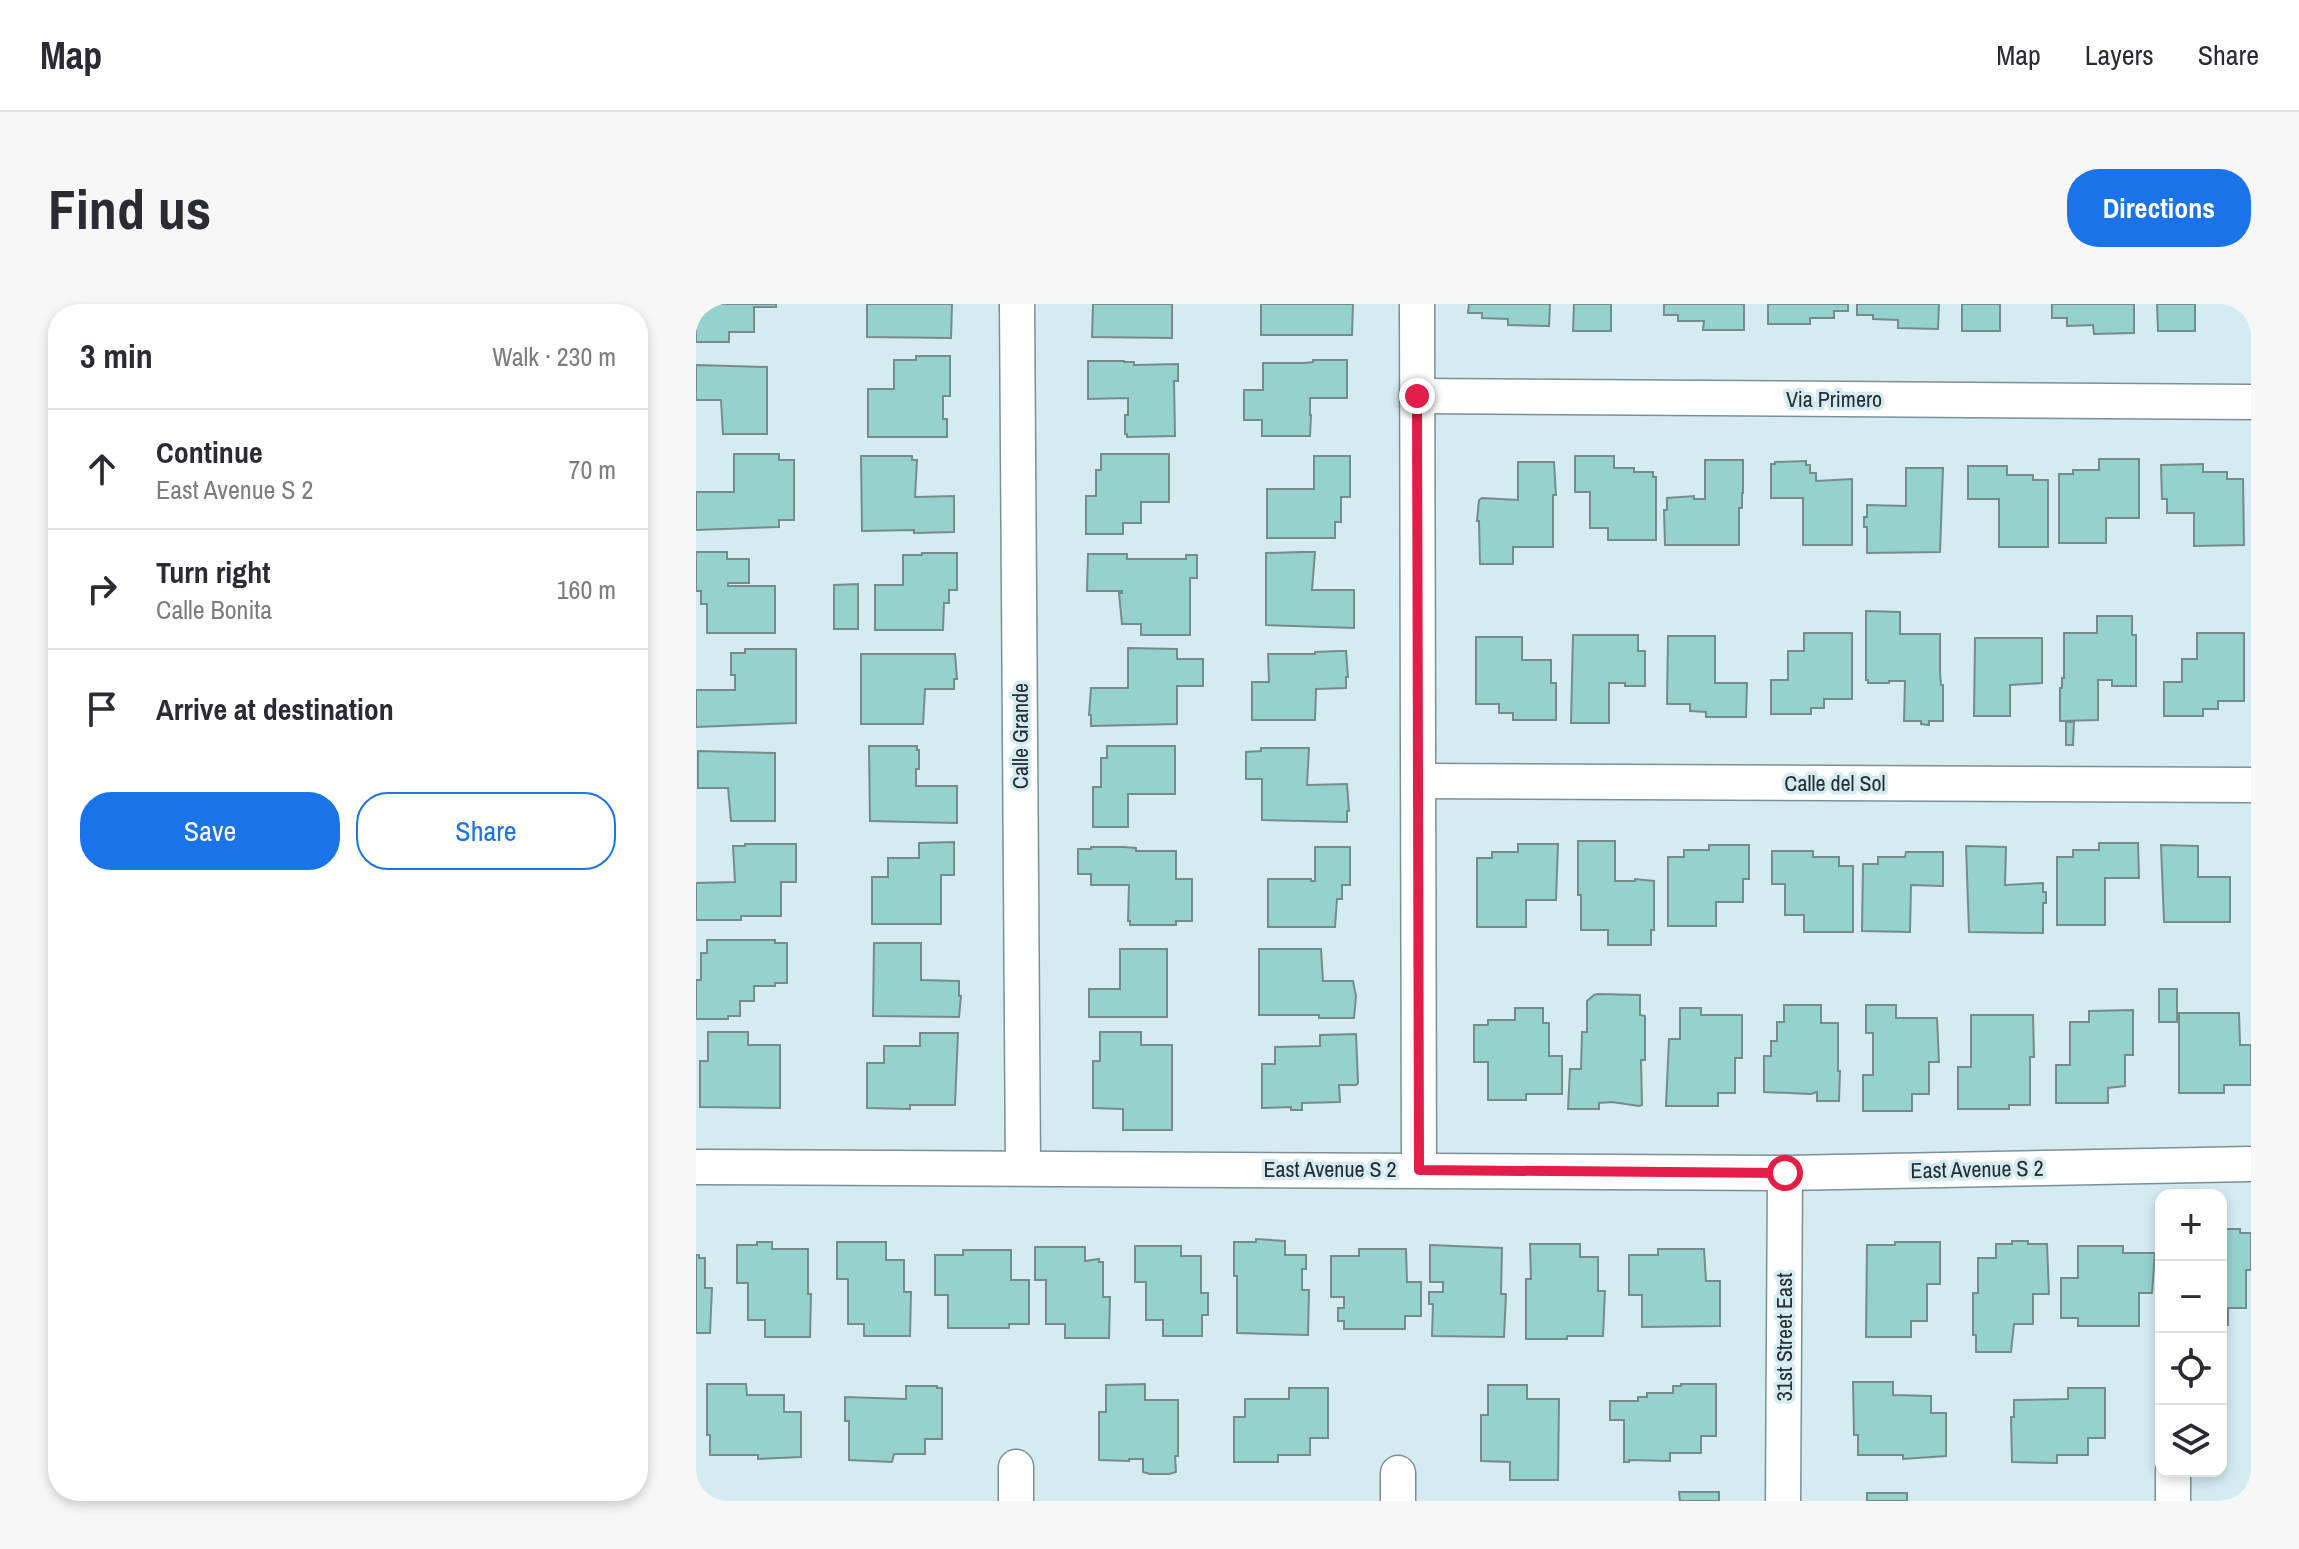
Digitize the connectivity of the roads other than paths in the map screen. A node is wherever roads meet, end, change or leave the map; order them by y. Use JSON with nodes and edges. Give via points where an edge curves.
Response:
{"nodes":[{"id":1,"x":1017,"y":304,"type":"edge"},
{"id":2,"x":1417,"y":304,"type":"edge"},
{"id":3,"x":1417,"y":396,"type":"junction"},
{"id":4,"x":2251,"y":402,"type":"edge"},
{"id":5,"x":1419,"y":781,"type":"junction"},
{"id":6,"x":2251,"y":785,"type":"edge"},
{"id":7,"x":2251,"y":1164,"type":"edge"},
{"id":8,"x":696,"y":1167,"type":"edge"},
{"id":9,"x":1023,"y":1168,"type":"junction"},
{"id":10,"x":1419,"y":1170,"type":"junction"},
{"id":11,"x":1785,"y":1173,"type":"junction"},
{"id":12,"x":1016,"y":1467,"type":"dead end"},
{"id":13,"x":2173,"y":1477,"type":"edge"},
{"id":14,"x":1016,"y":1501,"type":"edge"},
{"id":15,"x":1783,"y":1501,"type":"edge"},
{"id":16,"x":2173,"y":1501,"type":"edge"}],
"edges":[{"from":1,"to":9,"type":"street","name":"Calle Grande"},
{"from":2,"to":3,"type":"street"},
{"from":3,"to":4,"type":"street","name":"Via Primero"},
{"from":3,"to":5,"type":"street"},
{"from":5,"to":6,"type":"street","name":"Calle del Sol"},
{"from":5,"to":10,"type":"street"},
{"from":7,"to":11,"type":"street","name":"East Avenue S 2"},
{"from":8,"to":9,"type":"street","name":"East Avenue S 2"},
{"from":9,"to":10,"type":"street","name":"East Avenue S 2"},
{"from":10,"to":11,"type":"street","name":"East Avenue S 2"},
{"from":11,"to":15,"type":"street","name":"31st Street East"},
{"from":12,"to":14,"type":"street"},
{"from":13,"to":16,"type":"street"}]}
